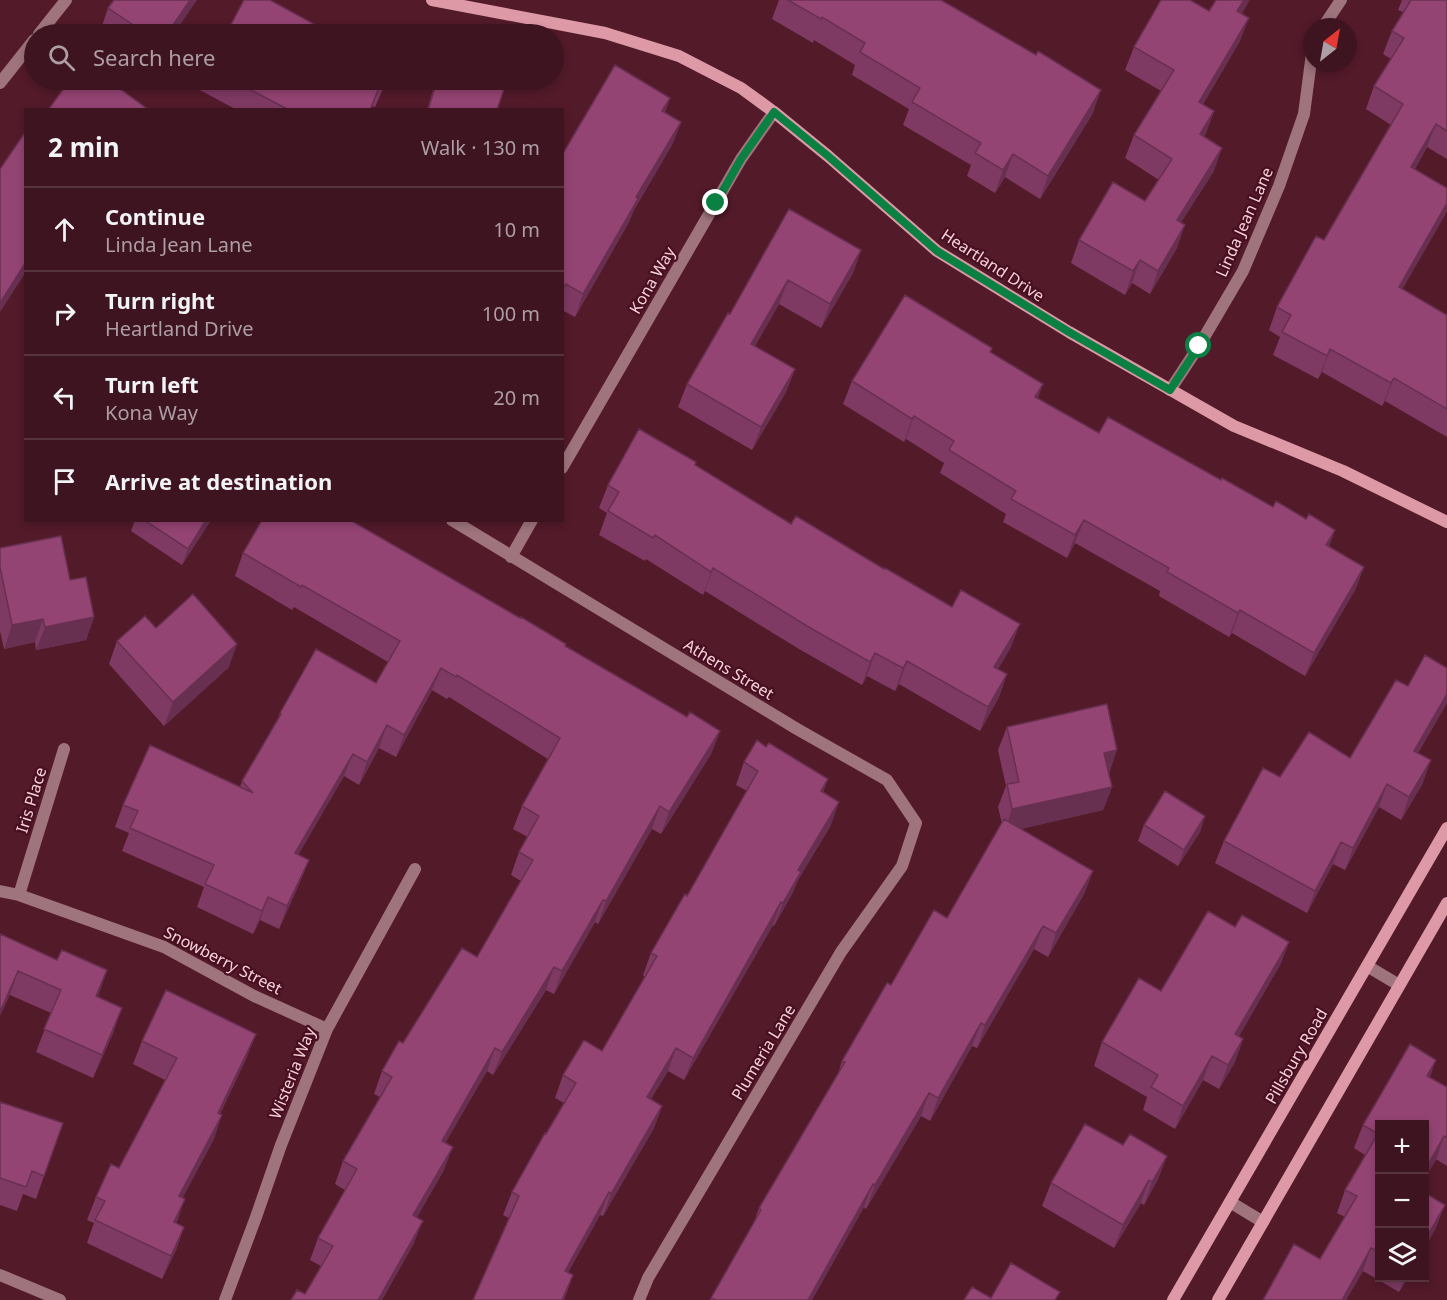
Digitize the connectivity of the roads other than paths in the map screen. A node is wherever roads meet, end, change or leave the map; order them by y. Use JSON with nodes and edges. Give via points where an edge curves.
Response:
{"nodes":[{"id":1,"x":66,"y":0,"type":"edge"},
{"id":2,"x":432,"y":0,"type":"edge"},
{"id":3,"x":1341,"y":0,"type":"edge"},
{"id":4,"x":1329,"y":18,"type":"edge"},
{"id":5,"x":47,"y":24,"type":"edge"},
{"id":6,"x":558,"y":24,"type":"edge"},
{"id":7,"x":564,"y":25,"type":"edge"},
{"id":8,"x":24,"y":53,"type":"edge"},
{"id":9,"x":1310,"y":72,"type":"edge"},
{"id":10,"x":0,"y":83,"type":"edge"},
{"id":11,"x":774,"y":112,"type":"junction"},
{"id":12,"x":1170,"y":390,"type":"junction"},
{"id":13,"x":564,"y":465,"type":"edge"},
{"id":14,"x":455,"y":522,"type":"edge"},
{"id":15,"x":531,"y":522,"type":"edge"},
{"id":16,"x":1447,"y":522,"type":"edge"},
{"id":17,"x":511,"y":557,"type":"junction"},
{"id":18,"x":63,"y":749,"type":"dead end"},
{"id":19,"x":916,"y":823,"type":"joint"},
{"id":20,"x":1447,"y":828,"type":"edge"},
{"id":21,"x":415,"y":868,"type":"dead end"},
{"id":22,"x":0,"y":891,"type":"edge"},
{"id":23,"x":19,"y":895,"type":"junction"},
{"id":24,"x":1447,"y":903,"type":"edge"},
{"id":25,"x":1367,"y":966,"type":"junction"},
{"id":26,"x":1399,"y":986,"type":"junction"},
{"id":27,"x":327,"y":1029,"type":"junction"},
{"id":28,"x":1230,"y":1202,"type":"junction"},
{"id":29,"x":1263,"y":1222,"type":"junction"},
{"id":30,"x":0,"y":1275,"type":"edge"},
{"id":31,"x":60,"y":1300,"type":"edge"},
{"id":32,"x":225,"y":1300,"type":"edge"},
{"id":33,"x":639,"y":1300,"type":"edge"},
{"id":34,"x":1173,"y":1300,"type":"edge"},
{"id":35,"x":1218,"y":1300,"type":"edge"}],
"edges":[{"from":1,"to":5,"type":"street"},
{"from":2,"to":6,"type":"street","name":"Heartland Drive"},
{"from":3,"to":4,"type":"street"},
{"from":7,"to":11,"type":"street","name":"Heartland Drive","via":[[605,33],[679,56],[741,88]]},
{"from":8,"to":10,"type":"street"},
{"from":9,"to":12,"type":"street","name":"Linda Jean Lane","via":[[1304,114],[1243,271]]},
{"from":11,"to":12,"type":"street","name":"Heartland Drive","via":[[937,251]]},
{"from":11,"to":13,"type":"street","name":"Kona Way","via":[[741,159]]},
{"from":12,"to":16,"type":"street","name":"Heartland Drive","via":[[1234,426],[1343,471]]},
{"from":14,"to":17,"type":"street","name":"Athens Street"},
{"from":15,"to":17,"type":"street"},
{"from":17,"to":19,"type":"street","name":"Athens Street","via":[[887,780]]},
{"from":18,"to":23,"type":"street","name":"Iris Place"},
{"from":19,"to":33,"type":"street","name":"Plumeria Lane","via":[[902,866],[835,962],[648,1278]]},
{"from":20,"to":25,"type":"street","name":"Pillsbury Road"},
{"from":21,"to":27,"type":"street","name":"Wisteria Way"},
{"from":22,"to":23,"type":"street","name":"Snowberry Street"},
{"from":23,"to":27,"type":"street","name":"Snowberry Street","via":[[164,947],[254,996]]},
{"from":24,"to":26,"type":"street"},
{"from":25,"to":26,"type":"street"},
{"from":25,"to":28,"type":"street","name":"Pillsbury Road"},
{"from":26,"to":29,"type":"street"},
{"from":27,"to":32,"type":"street","name":"Wisteria Way"},
{"from":28,"to":29,"type":"street"},
{"from":28,"to":34,"type":"street","name":"Pillsbury Road"},
{"from":29,"to":35,"type":"street"},
{"from":30,"to":31,"type":"street"}]}
